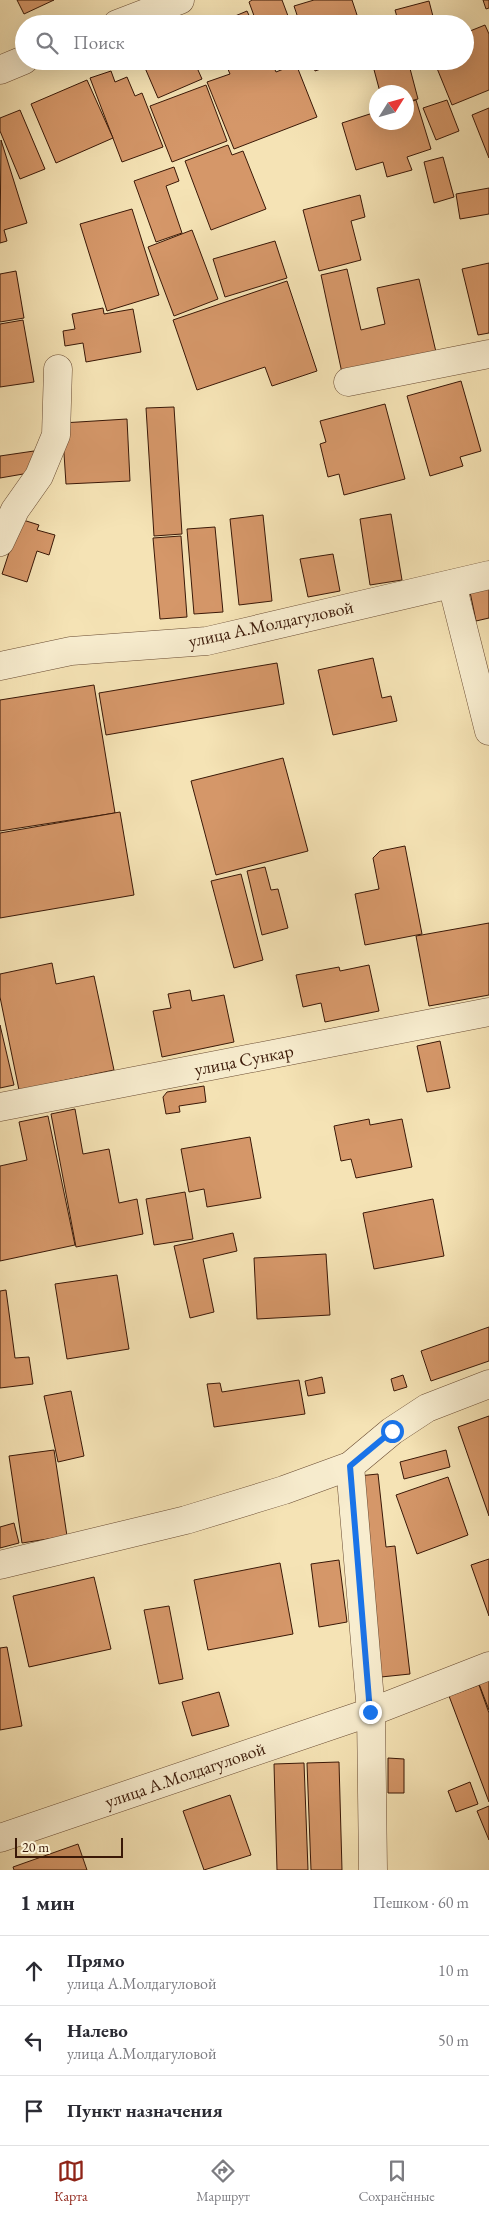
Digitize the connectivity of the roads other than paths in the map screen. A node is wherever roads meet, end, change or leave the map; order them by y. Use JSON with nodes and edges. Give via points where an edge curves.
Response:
{"nodes":[{"id":1,"x":180,"y":0,"type":"edge"},
{"id":2,"x":141,"y":15,"type":"edge"},
{"id":3,"x":15,"y":64,"type":"edge"},
{"id":4,"x":0,"y":70,"type":"edge"},
{"id":5,"x":489,"y":354,"type":"edge"},
{"id":6,"x":58,"y":369,"type":"dead end"},
{"id":7,"x":348,"y":382,"type":"dead end"},
{"id":8,"x":0,"y":542,"type":"edge"},
{"id":9,"x":489,"y":575,"type":"edge"},
{"id":10,"x":452,"y":584,"type":"junction"},
{"id":11,"x":0,"y":666,"type":"edge"},
{"id":12,"x":489,"y":731,"type":"edge"},
{"id":13,"x":489,"y":1012,"type":"edge"},
{"id":14,"x":0,"y":1107,"type":"edge"},
{"id":15,"x":489,"y":1384,"type":"edge"},
{"id":16,"x":350,"y":1466,"type":"junction"},
{"id":17,"x":0,"y":1565,"type":"edge"},
{"id":18,"x":489,"y":1666,"type":"edge"},
{"id":19,"x":370,"y":1712,"type":"junction"},
{"id":20,"x":0,"y":1838,"type":"edge"},
{"id":21,"x":373,"y":1870,"type":"edge"}],
"edges":[{"from":1,"to":2,"type":"street"},
{"from":3,"to":4,"type":"street"},
{"from":5,"to":7,"type":"street"},
{"from":6,"to":8,"type":"street","via":[[56,435],[39,476],[15,510]]},
{"from":9,"to":10,"type":"street","name":"улица А.Молдагуловой"},
{"from":10,"to":11,"type":"street","name":"улица А.Молдагуловой","via":[[207,641],[71,651]]},
{"from":10,"to":12,"type":"street"},
{"from":13,"to":14,"type":"street","name":"улица Сункар"},
{"from":15,"to":16,"type":"street","via":[[427,1408],[392,1431]]},
{"from":16,"to":17,"type":"street","via":[[186,1520]]},
{"from":16,"to":19,"type":"street"},
{"from":18,"to":19,"type":"street","name":"улица А.Молдагуловой"},
{"from":19,"to":20,"type":"street","name":"улица А.Молдагуловой"},
{"from":19,"to":21,"type":"street"}]}
